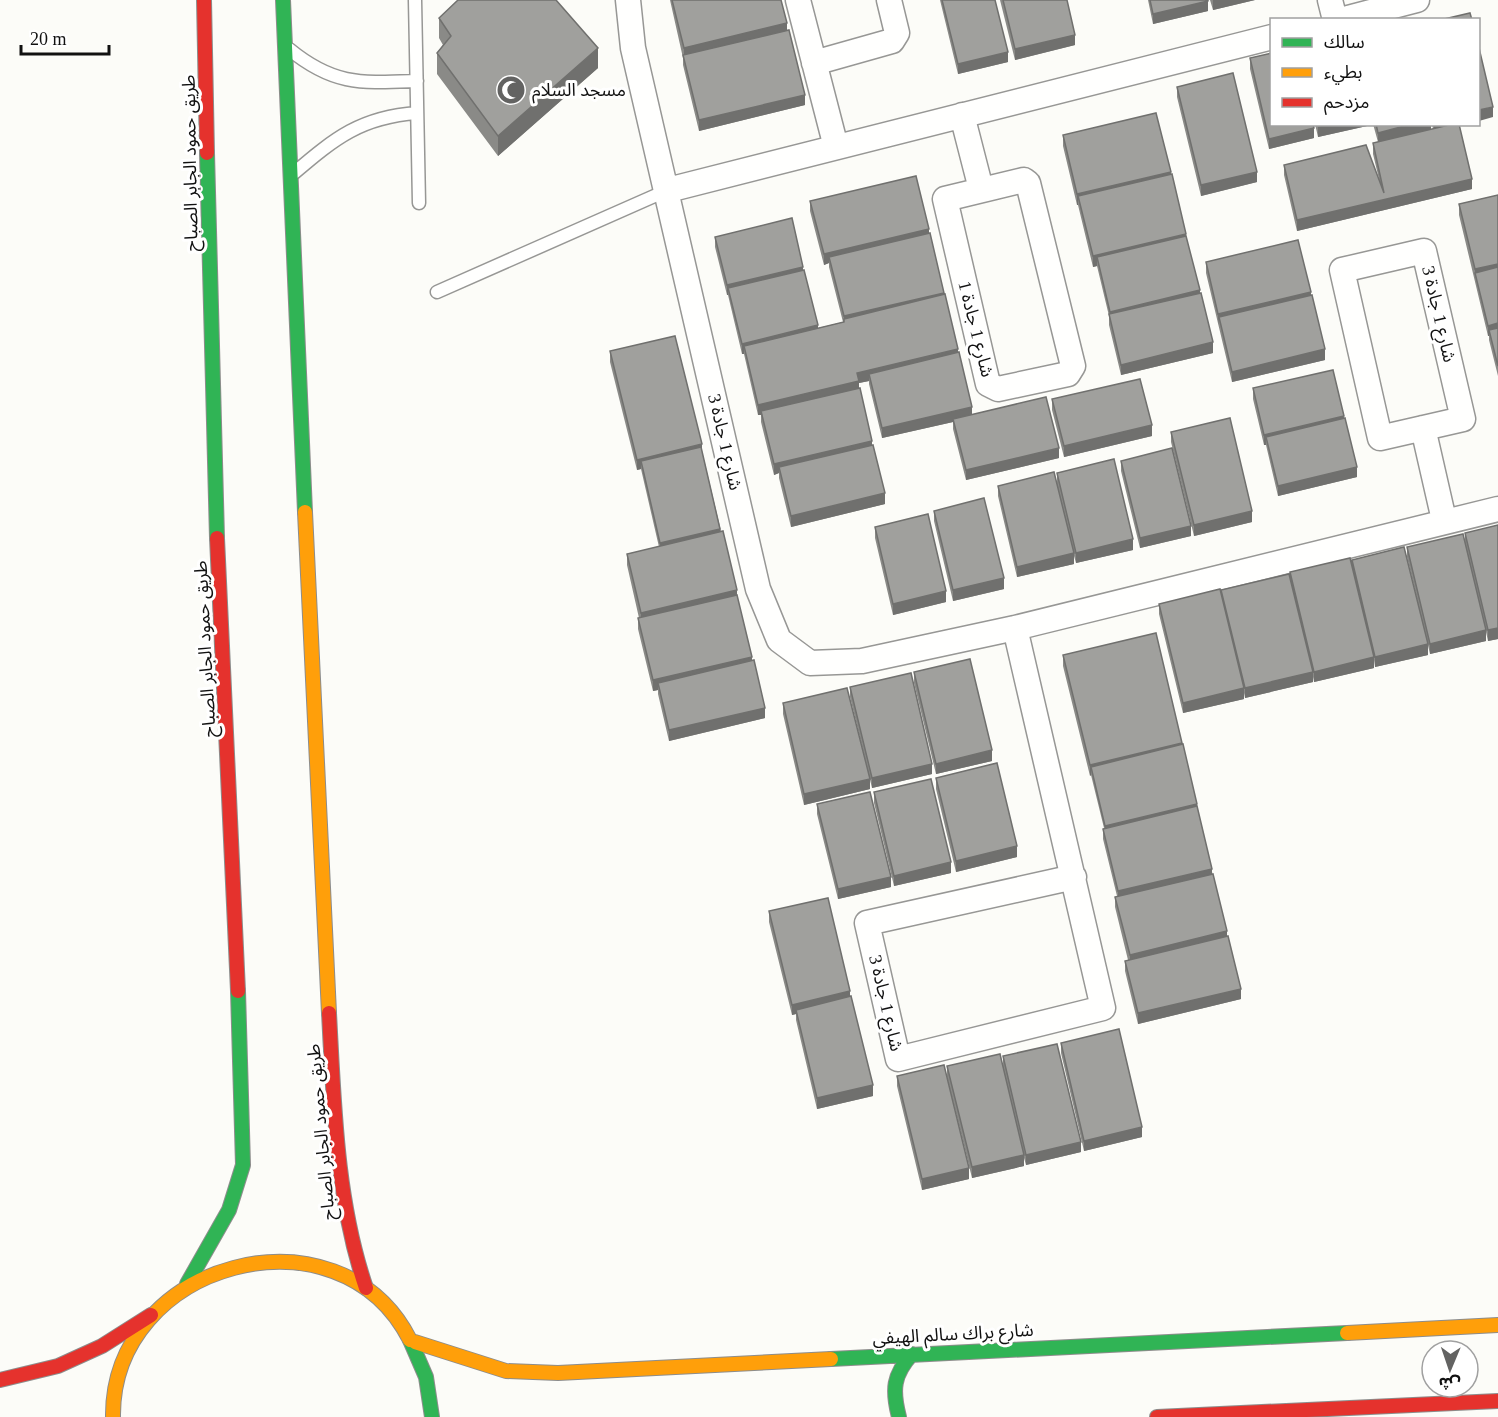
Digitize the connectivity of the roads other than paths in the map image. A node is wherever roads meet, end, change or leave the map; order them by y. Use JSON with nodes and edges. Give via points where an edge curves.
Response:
{"nodes":[{"id":1,"x":204,"y":0,"type":"edge"},
{"id":2,"x":283,"y":0,"type":"edge"},
{"id":3,"x":414,"y":0,"type":"edge"},
{"id":4,"x":628,"y":0,"type":"edge"},
{"id":5,"x":798,"y":0,"type":"edge"},
{"id":6,"x":889,"y":0,"type":"edge"},
{"id":7,"x":1330,"y":0,"type":"edge"},
{"id":8,"x":1417,"y":0,"type":"edge"},
{"id":9,"x":1334,"y":18,"type":"edge"},
{"id":10,"x":1348,"y":18,"type":"edge"},
{"id":11,"x":1270,"y":38,"type":"edge"},
{"id":12,"x":285,"y":46,"type":"junction"},
{"id":13,"x":814,"y":63,"type":"junction"},
{"id":14,"x":417,"y":81,"type":"junction"},
{"id":15,"x":417,"y":113,"type":"junction"},
{"id":16,"x":962,"y":115,"type":"junction"},
{"id":17,"x":836,"y":147,"type":"junction"},
{"id":18,"x":291,"y":176,"type":"junction"},
{"id":19,"x":981,"y":189,"type":"junction"},
{"id":20,"x":668,"y":190,"type":"junction"},
{"id":21,"x":419,"y":203,"type":"dead end"},
{"id":22,"x":437,"y":292,"type":"dead end"},
{"id":23,"x":1423,"y":428,"type":"junction"},
{"id":24,"x":1498,"y":509,"type":"edge"},
{"id":25,"x":1444,"y":520,"type":"junction"},
{"id":26,"x":1015,"y":628,"type":"junction"},
{"id":27,"x":1074,"y":877,"type":"junction"},
{"id":28,"x":187,"y":1284,"type":"junction"},
{"id":29,"x":366,"y":1288,"type":"junction"},
{"id":30,"x":151,"y":1314,"type":"junction"},
{"id":31,"x":1498,"y":1325,"type":"edge"},
{"id":32,"x":415,"y":1342,"type":"junction"},
{"id":33,"x":912,"y":1354,"type":"junction"},
{"id":34,"x":0,"y":1380,"type":"edge"},
{"id":35,"x":1498,"y":1401,"type":"edge"},
{"id":36,"x":113,"y":1417,"type":"edge"},
{"id":37,"x":432,"y":1417,"type":"edge"},
{"id":38,"x":899,"y":1417,"type":"edge"},
{"id":39,"x":1157,"y":1417,"type":"edge"}],
"edges":[{"from":1,"to":28,"type":"main road","name":"طريق حمود الجابر الصباح","via":[[215,494],[243,1165],[229,1210]]},
{"from":2,"to":12,"type":"main road","name":"طريق حمود الجابر الصباح"},
{"from":3,"to":14,"type":"lane"},
{"from":4,"to":20,"type":"street","name":"شارع 1 جادة 3","via":[[633,48]]},
{"from":5,"to":13,"type":"street"},
{"from":6,"to":13,"type":"street","via":[[897,33],[892,41]]},
{"from":7,"to":9,"type":"street"},
{"from":8,"to":10,"type":"street"},
{"from":11,"to":16,"type":"street"},
{"from":12,"to":14,"type":"lane","via":[[316,70],[344,81]]},
{"from":12,"to":18,"type":"main road","name":"طريق حمود الجابر الصباح"},
{"from":13,"to":17,"type":"street"},
{"from":14,"to":15,"type":"lane"},
{"from":15,"to":18,"type":"lane","via":[[391,115],[356,126]]},
{"from":15,"to":21,"type":"lane"},
{"from":16,"to":17,"type":"street"},
{"from":16,"to":19,"type":"street"},
{"from":17,"to":20,"type":"street"},
{"from":18,"to":29,"type":"main road","name":"طريق حمود الجابر الصباح","via":[[318,832],[334,1108],[345,1213]]},
{"from":19,"to":19,"type":"street","name":"شارع 1 جادة 1","via":[[1027,181],[1072,362],[1068,374],[998,390],[988,384],[945,200]]},
{"from":20,"to":22,"type":"lane"},
{"from":20,"to":26,"type":"street","name":"شارع 1 جادة 3","via":[[758,590],[779,640],[810,663],[862,661]]},
{"from":23,"to":23,"type":"street","name":"شارع 1 جادة 3","via":[[1380,438],[1342,270],[1424,251],[1463,419]]},
{"from":23,"to":25,"type":"street"},
{"from":24,"to":25,"type":"street","name":"شارع 1 جادة 3"},
{"from":25,"to":26,"type":"street","name":"شارع 1 جادة 3"},
{"from":26,"to":27,"type":"street","name":"شارع 1 جادة 3"},
{"from":27,"to":27,"type":"street","name":"شارع 1 جادة 3","via":[[1103,1008],[898,1059],[867,923]]},
{"from":28,"to":29,"type":"main road","via":[[230,1264],[277,1259],[324,1267]]},
{"from":28,"to":30,"type":"main road"},
{"from":29,"to":32,"type":"main road","via":[[393,1312]]},
{"from":30,"to":34,"type":"main road","via":[[102,1346],[58,1366]]},
{"from":30,"to":36,"type":"main road","via":[[125,1357],[112,1404]]},
{"from":31,"to":33,"type":"main road","name":"شارع براك سالم الهيفي"},
{"from":32,"to":33,"type":"main road","name":"شارع براك سالم الهيفي","via":[[506,1371],[558,1373]]},
{"from":32,"to":37,"type":"main road","via":[[433,1399]]},
{"from":33,"to":38,"type":"main road","via":[[893,1379]]},
{"from":35,"to":39,"type":"main road"}]}
